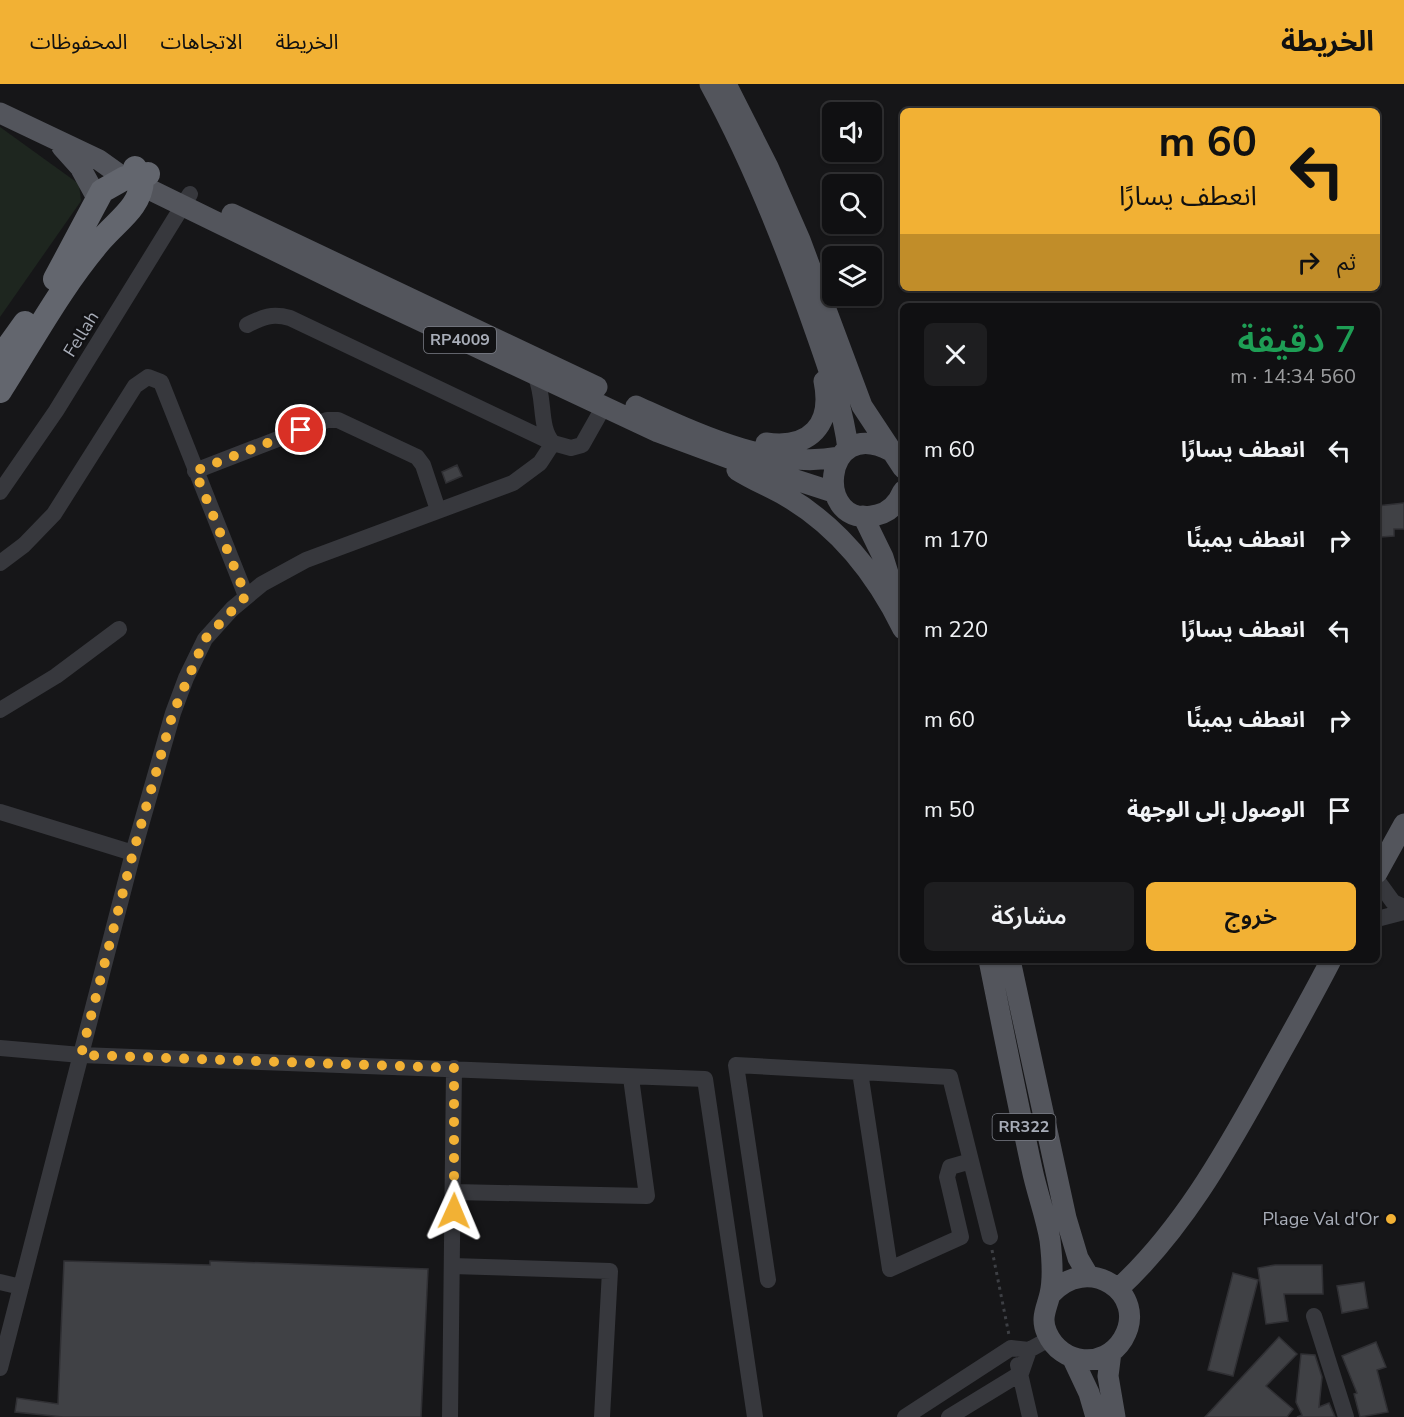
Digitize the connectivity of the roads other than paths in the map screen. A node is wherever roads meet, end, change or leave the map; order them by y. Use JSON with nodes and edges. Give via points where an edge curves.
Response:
{"nodes":[{"id":1,"x":710,"y":84,"type":"edge"},
{"id":2,"x":726,"y":84,"type":"edge"},
{"id":3,"x":0,"y":114,"type":"edge"},
{"id":4,"x":42,"y":133,"type":"junction"},
{"id":5,"x":141,"y":179,"type":"junction"},
{"id":6,"x":97,"y":198,"type":"junction"},
{"id":7,"x":187,"y":200,"type":"junction"},
{"id":8,"x":813,"y":324,"type":"junction"},
{"id":9,"x":247,"y":325,"type":"dead end"},
{"id":10,"x":0,"y":358,"type":"edge"},
{"id":11,"x":535,"y":375,"type":"junction"},
{"id":12,"x":0,"y":391,"type":"edge"},
{"id":13,"x":604,"y":406,"type":"junction"},
{"id":14,"x":553,"y":443,"type":"junction"},
{"id":15,"x":710,"y":444,"type":"junction"},
{"id":16,"x":891,"y":451,"type":"junction"},
{"id":17,"x":843,"y":453,"type":"junction"},
{"id":18,"x":900,"y":464,"type":"edge"},
{"id":19,"x":195,"y":471,"type":"junction"},
{"id":20,"x":0,"y":492,"type":"edge"},
{"id":21,"x":833,"y":492,"type":"junction"},
{"id":22,"x":900,"y":503,"type":"edge"},
{"id":23,"x":438,"y":510,"type":"junction"},
{"id":24,"x":863,"y":516,"type":"junction"},
{"id":25,"x":0,"y":563,"type":"edge"},
{"id":26,"x":246,"y":596,"type":"junction"},
{"id":27,"x":900,"y":610,"type":"edge"},
{"id":28,"x":900,"y":624,"type":"edge"},
{"id":29,"x":119,"y":629,"type":"dead end"},
{"id":30,"x":0,"y":710,"type":"edge"},
{"id":31,"x":0,"y":812,"type":"edge"},
{"id":32,"x":1404,"y":824,"type":"edge"},
{"id":33,"x":133,"y":853,"type":"junction"},
{"id":34,"x":1380,"y":868,"type":"edge"},
{"id":35,"x":1380,"y":884,"type":"edge"},
{"id":36,"x":1404,"y":907,"type":"edge"},
{"id":37,"x":1404,"y":912,"type":"edge"},
{"id":38,"x":1380,"y":918,"type":"edge"},
{"id":39,"x":990,"y":963,"type":"edge"},
{"id":40,"x":1011,"y":963,"type":"edge"},
{"id":41,"x":1329,"y":963,"type":"edge"},
{"id":42,"x":0,"y":1048,"type":"edge"},
{"id":43,"x":81,"y":1055,"type":"junction"},
{"id":44,"x":454,"y":1068,"type":"junction"},
{"id":45,"x":860,"y":1072,"type":"junction"},
{"id":46,"x":631,"y":1078,"type":"junction"},
{"id":47,"x":971,"y":1161,"type":"junction"},
{"id":48,"x":454,"y":1192,"type":"junction"},
{"id":49,"x":990,"y":1237,"type":"road end"},
{"id":50,"x":452,"y":1266,"type":"junction"},
{"id":51,"x":1088,"y":1275,"type":"junction"},
{"id":52,"x":768,"y":1280,"type":"dead end"},
{"id":53,"x":0,"y":1282,"type":"edge"},
{"id":54,"x":21,"y":1287,"type":"junction"},
{"id":55,"x":1118,"y":1289,"type":"junction"},
{"id":56,"x":1050,"y":1295,"type":"junction"},
{"id":57,"x":1314,"y":1316,"type":"dead end"},
{"id":58,"x":1049,"y":1339,"type":"junction"},
{"id":59,"x":1011,"y":1348,"type":"junction"},
{"id":60,"x":1029,"y":1350,"type":"junction"},
{"id":61,"x":1111,"y":1352,"type":"junction"},
{"id":62,"x":1072,"y":1359,"type":"junction"},
{"id":63,"x":0,"y":1368,"type":"edge"},
{"id":64,"x":1020,"y":1373,"type":"junction"},
{"id":65,"x":450,"y":1417,"type":"edge"},
{"id":66,"x":602,"y":1417,"type":"edge"},
{"id":67,"x":755,"y":1417,"type":"edge"},
{"id":68,"x":905,"y":1417,"type":"edge"},
{"id":69,"x":949,"y":1417,"type":"edge"},
{"id":70,"x":1030,"y":1417,"type":"edge"},
{"id":71,"x":1096,"y":1417,"type":"edge"},
{"id":72,"x":1115,"y":1417,"type":"edge"},
{"id":73,"x":1346,"y":1417,"type":"edge"}],
"edges":[{"from":1,"to":8,"type":"main road","via":[[768,208]]},
{"from":2,"to":16,"type":"main road","via":[[788,212],[862,406]]},
{"from":3,"to":4,"type":"main road","number":"RP4009"},
{"from":4,"to":5,"type":"main road","number":"RP4009"},
{"from":4,"to":6,"type":"main road","via":[[69,154]]},
{"from":5,"to":6,"type":"highway","via":[[109,186]]},
{"from":5,"to":7,"type":"main road","number":"RP4009"},
{"from":5,"to":12,"type":"highway","via":[[139,197],[74,276]]},
{"from":6,"to":10,"type":"highway","via":[[59,273]]},
{"from":7,"to":11,"type":"main road","number":"RP4009"},
{"from":7,"to":15,"type":"main road","number":"RP4009","via":[[635,405]]},
{"from":7,"to":20,"type":"street","name":"Fellah","via":[[56,411]]},
{"from":8,"to":15,"type":"main road","via":[[827,395],[823,419],[816,430],[802,440],[784,445]]},
{"from":8,"to":17,"type":"main road","via":[[839,402]]},
{"from":9,"to":14,"type":"street","via":[[277,314],[290,318]]},
{"from":11,"to":13,"type":"main road","number":"RP4009"},
{"from":11,"to":14,"type":"street","via":[[543,396],[544,426]]},
{"from":13,"to":14,"type":"street","via":[[582,445],[571,448]]},
{"from":13,"to":15,"type":"main road","number":"RP4009","via":[[658,432]]},
{"from":14,"to":23,"type":"street","via":[[540,463],[523,478]]},
{"from":15,"to":17,"type":"main road","number":"RP4009","via":[[784,458],[824,460]]},
{"from":15,"to":21,"type":"main road","number":"RP4009"},
{"from":15,"to":28,"type":"main road","via":[[747,476],[786,496],[839,536],[880,588]]},
{"from":16,"to":17,"type":"main road","via":[[870,443]]},
{"from":16,"to":18,"type":"main road"},
{"from":17,"to":21,"type":"main road","via":[[832,474]]},
{"from":19,"to":23,"type":"street","via":[[332,419],[417,456]]},
{"from":19,"to":25,"type":"street","via":[[161,382],[148,377],[135,386],[54,514]]},
{"from":19,"to":26,"type":"street"},
{"from":21,"to":24,"type":"main road","via":[[845,508]]},
{"from":22,"to":24,"type":"main road"},
{"from":23,"to":26,"type":"street","via":[[306,560]]},
{"from":24,"to":27,"type":"main road","via":[[884,557]]},
{"from":26,"to":33,"type":"street","via":[[205,639],[186,678]]},
{"from":29,"to":30,"type":"street","via":[[56,676]]},
{"from":31,"to":33,"type":"street"},
{"from":32,"to":34,"type":"main road"},
{"from":33,"to":43,"type":"street"},
{"from":35,"to":36,"type":"street","via":[[1393,902]]},
{"from":37,"to":38,"type":"street"},
{"from":39,"to":56,"type":"main road","number":"RR322","via":[[1049,1239]]},
{"from":40,"to":51,"type":"main road","number":"RR322","via":[[1066,1218],[1078,1258]]},
{"from":41,"to":55,"type":"main road","via":[[1229,1147],[1178,1222]]},
{"from":42,"to":43,"type":"street"},
{"from":43,"to":44,"type":"street"},
{"from":43,"to":54,"type":"street"},
{"from":44,"to":46,"type":"street"},
{"from":44,"to":48,"type":"street"},
{"from":45,"to":47,"type":"street","via":[[950,1077]]},
{"from":45,"to":47,"type":"street","via":[[890,1269],[961,1237],[948,1171]]},
{"from":45,"to":52,"type":"street","via":[[736,1065]]},
{"from":46,"to":48,"type":"street","via":[[647,1196]]},
{"from":46,"to":67,"type":"street","via":[[705,1079]]},
{"from":47,"to":49,"type":"street"},
{"from":48,"to":50,"type":"street"},
{"from":50,"to":65,"type":"street"},
{"from":50,"to":66,"type":"street","via":[[610,1271]]},
{"from":51,"to":55,"type":"main road"},
{"from":51,"to":56,"type":"main road","via":[[1066,1280]]},
{"from":53,"to":54,"type":"street"},
{"from":54,"to":63,"type":"street"},
{"from":55,"to":61,"type":"main road","via":[[1127,1307],[1128,1327]]},
{"from":56,"to":58,"type":"main road","number":"RR322","via":[[1043,1316]]},
{"from":57,"to":73,"type":"street"},
{"from":58,"to":60,"type":"street"},
{"from":58,"to":62,"type":"main road"},
{"from":59,"to":60,"type":"street"},
{"from":59,"to":64,"type":"street"},
{"from":59,"to":68,"type":"street"},
{"from":60,"to":64,"type":"street"},
{"from":61,"to":62,"type":"main road","via":[[1092,1360]]},
{"from":61,"to":72,"type":"main road","via":[[1108,1376]]},
{"from":62,"to":71,"type":"main road"},
{"from":64,"to":69,"type":"street"},
{"from":64,"to":70,"type":"street"}]}
